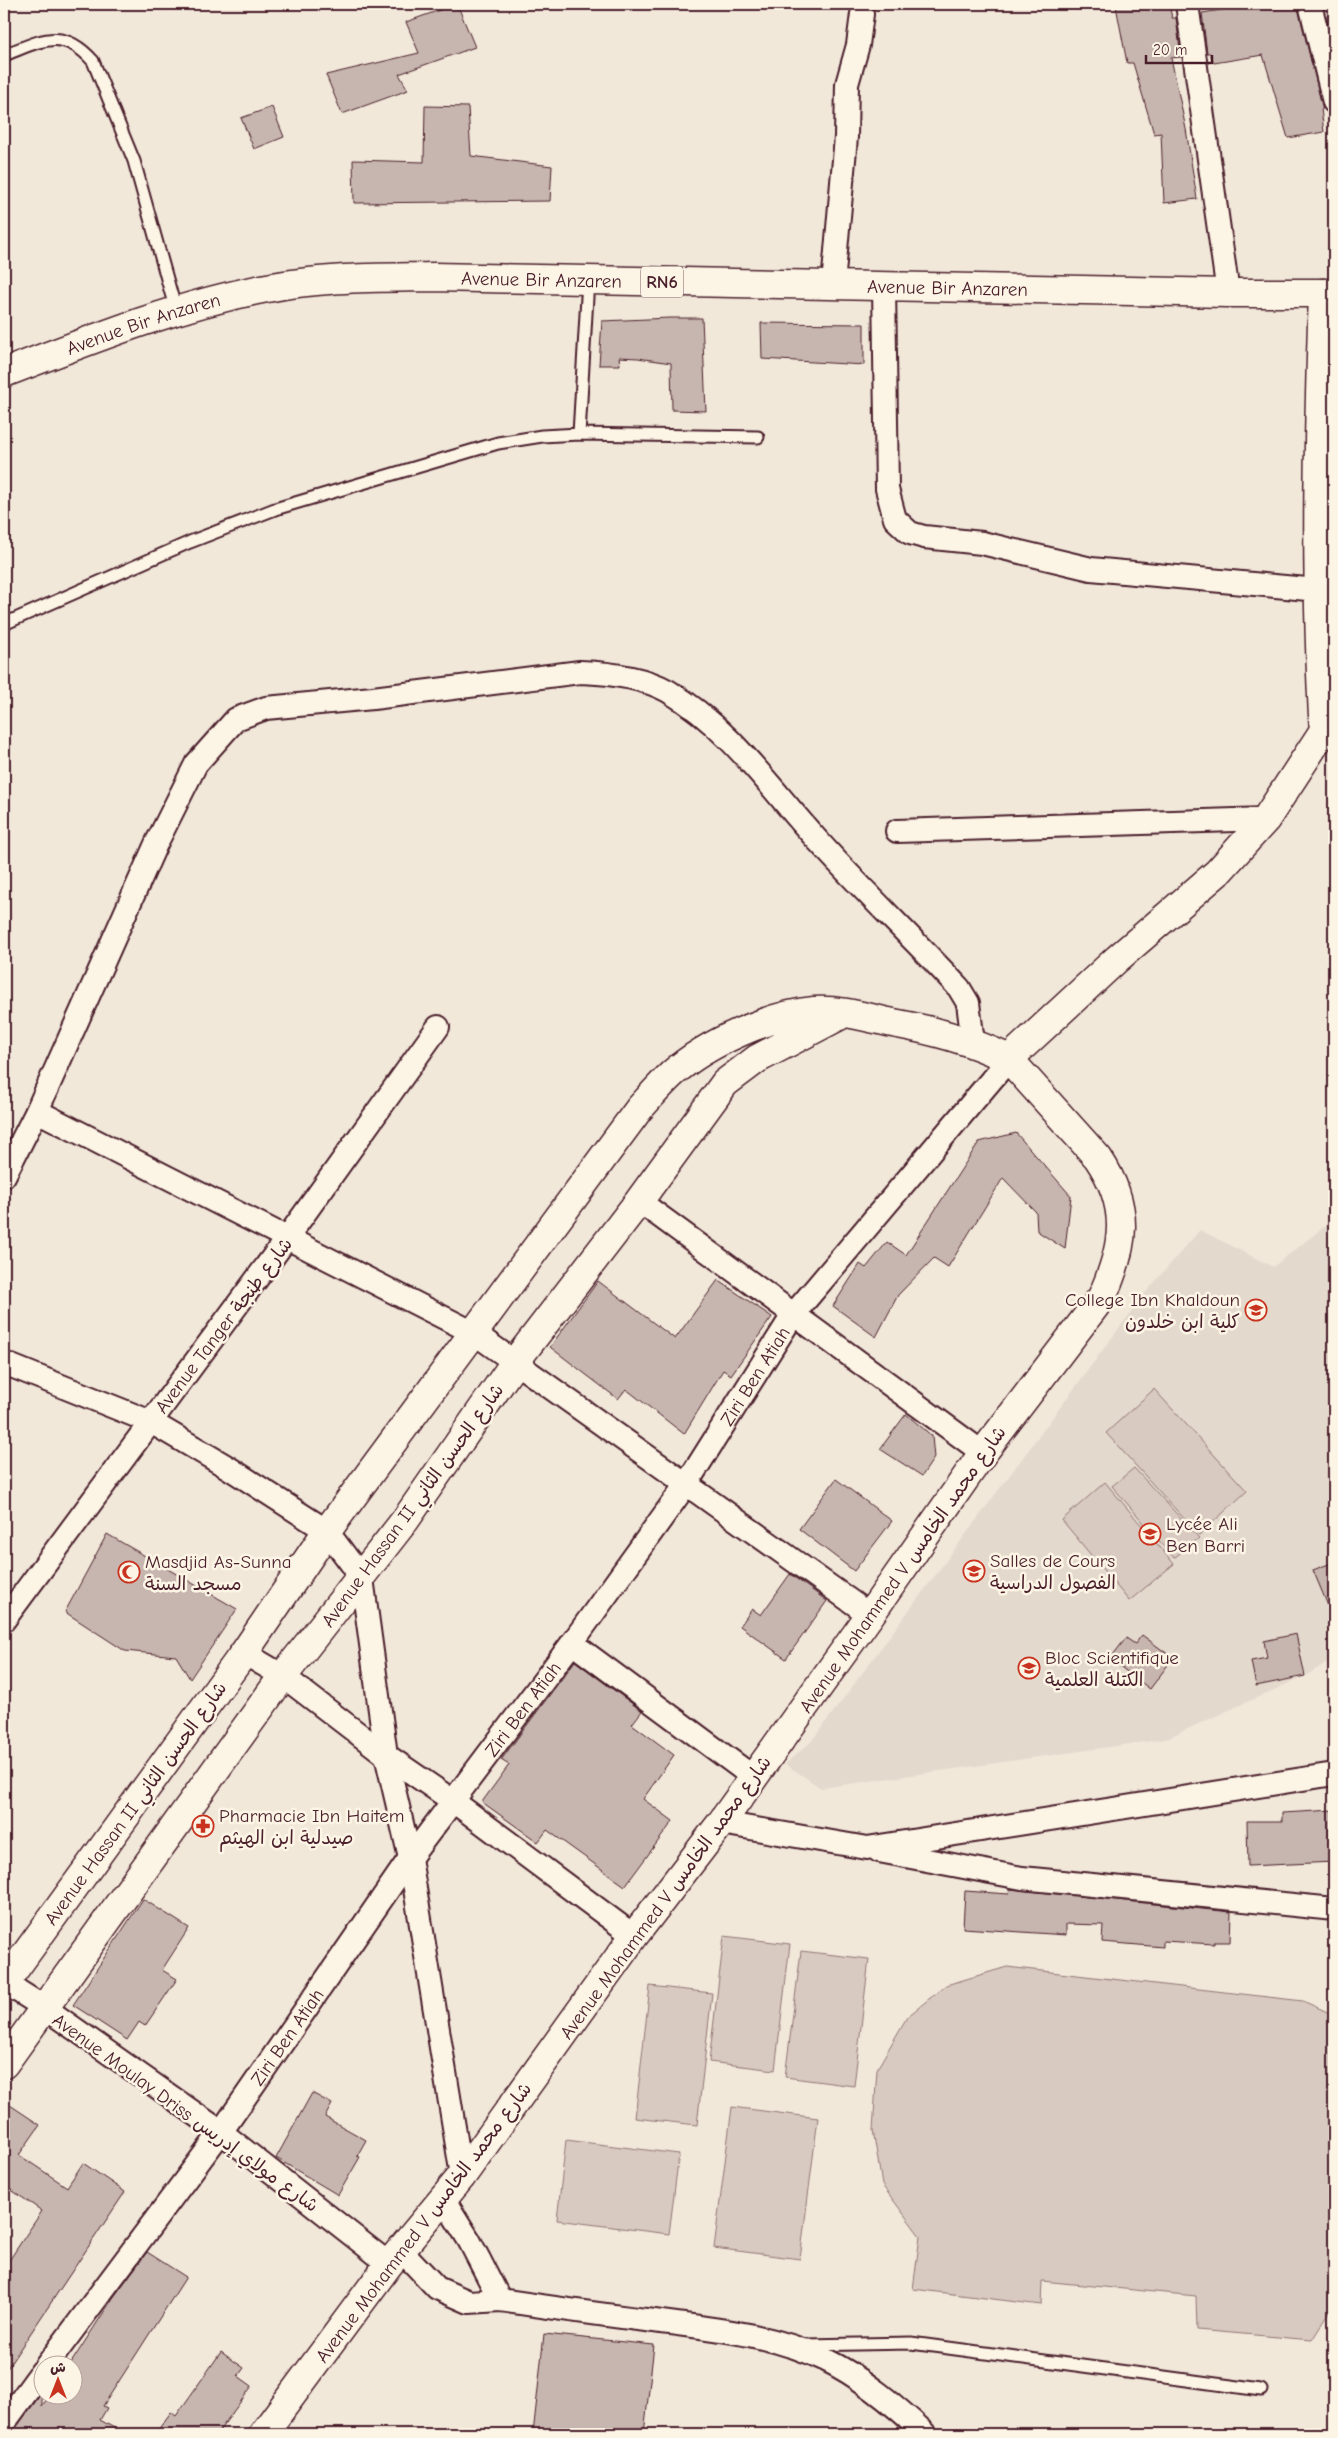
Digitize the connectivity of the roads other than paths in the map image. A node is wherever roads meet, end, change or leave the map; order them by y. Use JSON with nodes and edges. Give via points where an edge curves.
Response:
{"nodes":[{"id":1,"x":1187,"y":4,"type":"edge"},
{"id":2,"x":1310,"y":4,"type":"edge"},
{"id":3,"x":862,"y":14,"type":"dead end"},
{"id":4,"x":4,"y":55,"type":"edge"},
{"id":5,"x":1334,"y":102,"type":"edge"},
{"id":6,"x":588,"y":280,"type":"junction"},
{"id":7,"x":833,"y":285,"type":"junction"},
{"id":8,"x":884,"y":286,"type":"junction"},
{"id":9,"x":1228,"y":293,"type":"junction"},
{"id":10,"x":1329,"y":293,"type":"edge"},
{"id":11,"x":176,"y":311,"type":"junction"},
{"id":12,"x":4,"y":373,"type":"edge"},
{"id":13,"x":579,"y":434,"type":"junction"},
{"id":14,"x":758,"y":437,"type":"dead end"},
{"id":15,"x":1318,"y":590,"type":"junction"},
{"id":16,"x":4,"y":624,"type":"edge"},
{"id":17,"x":1331,"y":730,"type":"edge"},
{"id":18,"x":1266,"y":819,"type":"junction"},
{"id":19,"x":897,"y":831,"type":"dead end"},
{"id":20,"x":843,"y":1014,"type":"junction"},
{"id":21,"x":438,"y":1027,"type":"dead end"},
{"id":22,"x":973,"y":1042,"type":"junction"},
{"id":23,"x":1009,"y":1059,"type":"junction"},
{"id":24,"x":37,"y":1111,"type":"junction"},
{"id":25,"x":4,"y":1176,"type":"edge"},
{"id":26,"x":639,"y":1202,"type":"junction"},
{"id":27,"x":287,"y":1238,"type":"junction"},
{"id":28,"x":793,"y":1315,"type":"junction"},
{"id":29,"x":474,"y":1333,"type":"junction"},
{"id":30,"x":516,"y":1362,"type":"junction"},
{"id":31,"x":4,"y":1363,"type":"edge"},
{"id":32,"x":151,"y":1422,"type":"junction"},
{"id":33,"x":983,"y":1453,"type":"junction"},
{"id":34,"x":687,"y":1483,"type":"junction"},
{"id":35,"x":327,"y":1532,"type":"junction"},
{"id":36,"x":362,"y":1578,"type":"junction"},
{"id":37,"x":870,"y":1615,"type":"junction"},
{"id":38,"x":4,"y":1620,"type":"edge"},
{"id":39,"x":572,"y":1643,"type":"junction"},
{"id":40,"x":244,"y":1653,"type":"junction"},
{"id":41,"x":283,"y":1676,"type":"junction"},
{"id":42,"x":386,"y":1755,"type":"junction"},
{"id":43,"x":1334,"y":1774,"type":"edge"},
{"id":44,"x":753,"y":1777,"type":"junction"},
{"id":45,"x":452,"y":1801,"type":"junction"},
{"id":46,"x":721,"y":1822,"type":"junction"},
{"id":47,"x":867,"y":1848,"type":"junction"},
{"id":48,"x":410,"y":1858,"type":"junction"},
{"id":49,"x":1334,"y":1909,"type":"edge"},
{"id":50,"x":634,"y":1936,"type":"junction"},
{"id":51,"x":4,"y":1983,"type":"edge"},
{"id":52,"x":45,"y":2008,"type":"junction"},
{"id":53,"x":4,"y":2064,"type":"edge"},
{"id":54,"x":221,"y":2132,"type":"junction"},
{"id":55,"x":462,"y":2176,"type":"junction"},
{"id":56,"x":444,"y":2200,"type":"junction"},
{"id":57,"x":395,"y":2257,"type":"junction"},
{"id":58,"x":500,"y":2300,"type":"junction"},
{"id":59,"x":791,"y":2346,"type":"junction"},
{"id":60,"x":53,"y":2356,"type":"edge"},
{"id":61,"x":32,"y":2384,"type":"edge"},
{"id":62,"x":1261,"y":2390,"type":"dead end"},
{"id":63,"x":4,"y":2422,"type":"edge"},
{"id":64,"x":263,"y":2434,"type":"edge"},
{"id":65,"x":926,"y":2434,"type":"edge"}],
"edges":[{"from":1,"to":9,"type":"street"},
{"from":2,"to":5,"type":"street"},
{"from":3,"to":7,"type":"street","via":[[858,45],[847,84],[846,137]]},
{"from":4,"to":11,"type":"lane","via":[[46,39],[67,39],[84,50],[93,61],[134,161]]},
{"from":6,"to":7,"type":"street","name":"Avenue Bir Anzaren","number":"RN6"},
{"from":6,"to":11,"type":"street","name":"Avenue Bir Anzaren","number":"RN6","via":[[425,277],[313,281],[268,288]]},
{"from":6,"to":13,"type":"lane"},
{"from":7,"to":8,"type":"street","name":"Avenue Bir Anzaren","number":"RN6"},
{"from":8,"to":9,"type":"street","name":"Avenue Bir Anzaren","number":"RN6"},
{"from":8,"to":15,"type":"street","via":[[887,489],[894,519],[910,533],[982,542],[1091,569]]},
{"from":9,"to":10,"type":"street","name":"Avenue Bir Anzaren","number":"RN6"},
{"from":10,"to":15,"type":"street","via":[[1318,445]]},
{"from":11,"to":12,"type":"street","name":"Avenue Bir Anzaren","number":"RN6"},
{"from":13,"to":14,"type":"lane"},
{"from":13,"to":16,"type":"lane","via":[[498,443],[275,509],[190,542]]},
{"from":15,"to":17,"type":"street"},
{"from":17,"to":18,"type":"street"},
{"from":18,"to":19,"type":"street"},
{"from":18,"to":23,"type":"street","via":[[1218,872],[1117,958]]},
{"from":20,"to":22,"type":"street","name":"Avenue Hassan II شارع الحسن الثاني"},
{"from":20,"to":26,"type":"street","name":"Avenue Hassan II شارع الحسن الثاني","via":[[772,1050],[726,1084]]},
{"from":20,"to":29,"type":"street","name":"Avenue Hassan II شارع الحسن الثاني","via":[[815,1011],[764,1022],[722,1040],[674,1072],[639,1109]]},
{"from":21,"to":27,"type":"street","name":"Avenue Tanger شارع طنجة"},
{"from":22,"to":23,"type":"street","name":"Avenue Hassan II شارع الحسن الثاني"},
{"from":22,"to":24,"type":"street","via":[[968,1003],[959,988],[704,716],[666,690],[610,673],[580,672],[266,708],[236,719],[196,764],[156,844]]},
{"from":23,"to":28,"type":"street","name":"Ziri Ben Atiah"},
{"from":23,"to":33,"type":"street","name":"Avenue Mohammed V شارع محمد الخامس","via":[[1110,1175],[1120,1204],[1122,1226],[1115,1268],[1102,1297]]},
{"from":24,"to":25,"type":"street"},
{"from":24,"to":27,"type":"street"},
{"from":26,"to":28,"type":"street"},
{"from":26,"to":30,"type":"street","name":"Avenue Hassan II شارع الحسن الثاني"},
{"from":27,"to":29,"type":"street"},
{"from":27,"to":32,"type":"street","name":"Avenue Tanger شارع طنجة"},
{"from":28,"to":33,"type":"street"},
{"from":28,"to":34,"type":"street","name":"Ziri Ben Atiah"},
{"from":29,"to":30,"type":"street"},
{"from":29,"to":35,"type":"street","name":"Avenue Hassan II شارع الحسن الثاني"},
{"from":30,"to":34,"type":"street"},
{"from":30,"to":36,"type":"street","name":"Avenue Hassan II شارع الحسن الثاني"},
{"from":31,"to":32,"type":"street"},
{"from":32,"to":35,"type":"street"},
{"from":32,"to":38,"type":"street","name":"Avenue Tanger شارع طنجة"},
{"from":33,"to":37,"type":"street","name":"Avenue Mohammed V شارع محمد الخامس"},
{"from":34,"to":37,"type":"street"},
{"from":34,"to":39,"type":"street","name":"Ziri Ben Atiah"},
{"from":35,"to":36,"type":"street"},
{"from":35,"to":40,"type":"street","name":"Avenue Hassan II شارع الحسن الثاني"},
{"from":36,"to":41,"type":"street","name":"Avenue Hassan II شارع الحسن الثاني"},
{"from":36,"to":42,"type":"street"},
{"from":37,"to":44,"type":"street","name":"Avenue Mohammed V شارع محمد الخامس"},
{"from":39,"to":44,"type":"street"},
{"from":39,"to":45,"type":"street","name":"Ziri Ben Atiah"},
{"from":40,"to":41,"type":"street"},
{"from":40,"to":51,"type":"street","name":"Avenue Hassan II شارع الحسن الثاني"},
{"from":41,"to":42,"type":"street"},
{"from":41,"to":52,"type":"street","name":"Avenue Hassan II شارع الحسن الثاني"},
{"from":42,"to":45,"type":"street"},
{"from":42,"to":48,"type":"street"},
{"from":43,"to":47,"type":"street"},
{"from":44,"to":46,"type":"street","name":"Avenue Mohammed V شارع محمد الخامس"},
{"from":45,"to":48,"type":"street","name":"Ziri Ben Atiah"},
{"from":45,"to":50,"type":"street"},
{"from":46,"to":47,"type":"street"},
{"from":46,"to":50,"type":"street","name":"Avenue Mohammed V شارع محمد الخامس"},
{"from":47,"to":49,"type":"street","via":[[1022,1878]]},
{"from":48,"to":54,"type":"street","name":"Ziri Ben Atiah"},
{"from":48,"to":55,"type":"street"},
{"from":50,"to":55,"type":"street","name":"Avenue Mohammed V شارع محمد الخامس"},
{"from":51,"to":52,"type":"street","name":"Avenue Moulay Driss شارع مولاي إدريس"},
{"from":52,"to":53,"type":"street","name":"Avenue Hassan II شارع الحسن الثاني"},
{"from":52,"to":54,"type":"street","name":"Avenue Moulay Driss شارع مولاي إدريس"},
{"from":54,"to":57,"type":"street","name":"Avenue Moulay Driss شارع مولاي إدريس"},
{"from":54,"to":60,"type":"street","name":"Ziri Ben Atiah"},
{"from":55,"to":56,"type":"street","name":"Avenue Mohammed V شارع محمد الخامس"},
{"from":56,"to":57,"type":"street","name":"Avenue Mohammed V شارع محمد الخامس"},
{"from":56,"to":58,"type":"street"},
{"from":57,"to":58,"type":"street","name":"Avenue Moulay Driss شارع مولاي إدريس","via":[[437,2288],[469,2302]]},
{"from":57,"to":64,"type":"street","name":"Avenue Mohammed V شارع محمد الخامس"},
{"from":58,"to":59,"type":"street","name":"Avenue Moulay Driss شارع مولاي إدريس","via":[[723,2330]]},
{"from":59,"to":62,"type":"lane","via":[[911,2343]]},
{"from":59,"to":65,"type":"street","name":"Avenue Moulay Driss شارع مولاي إدريس","via":[[826,2360],[860,2380],[896,2406]]},
{"from":61,"to":63,"type":"street"}]}
